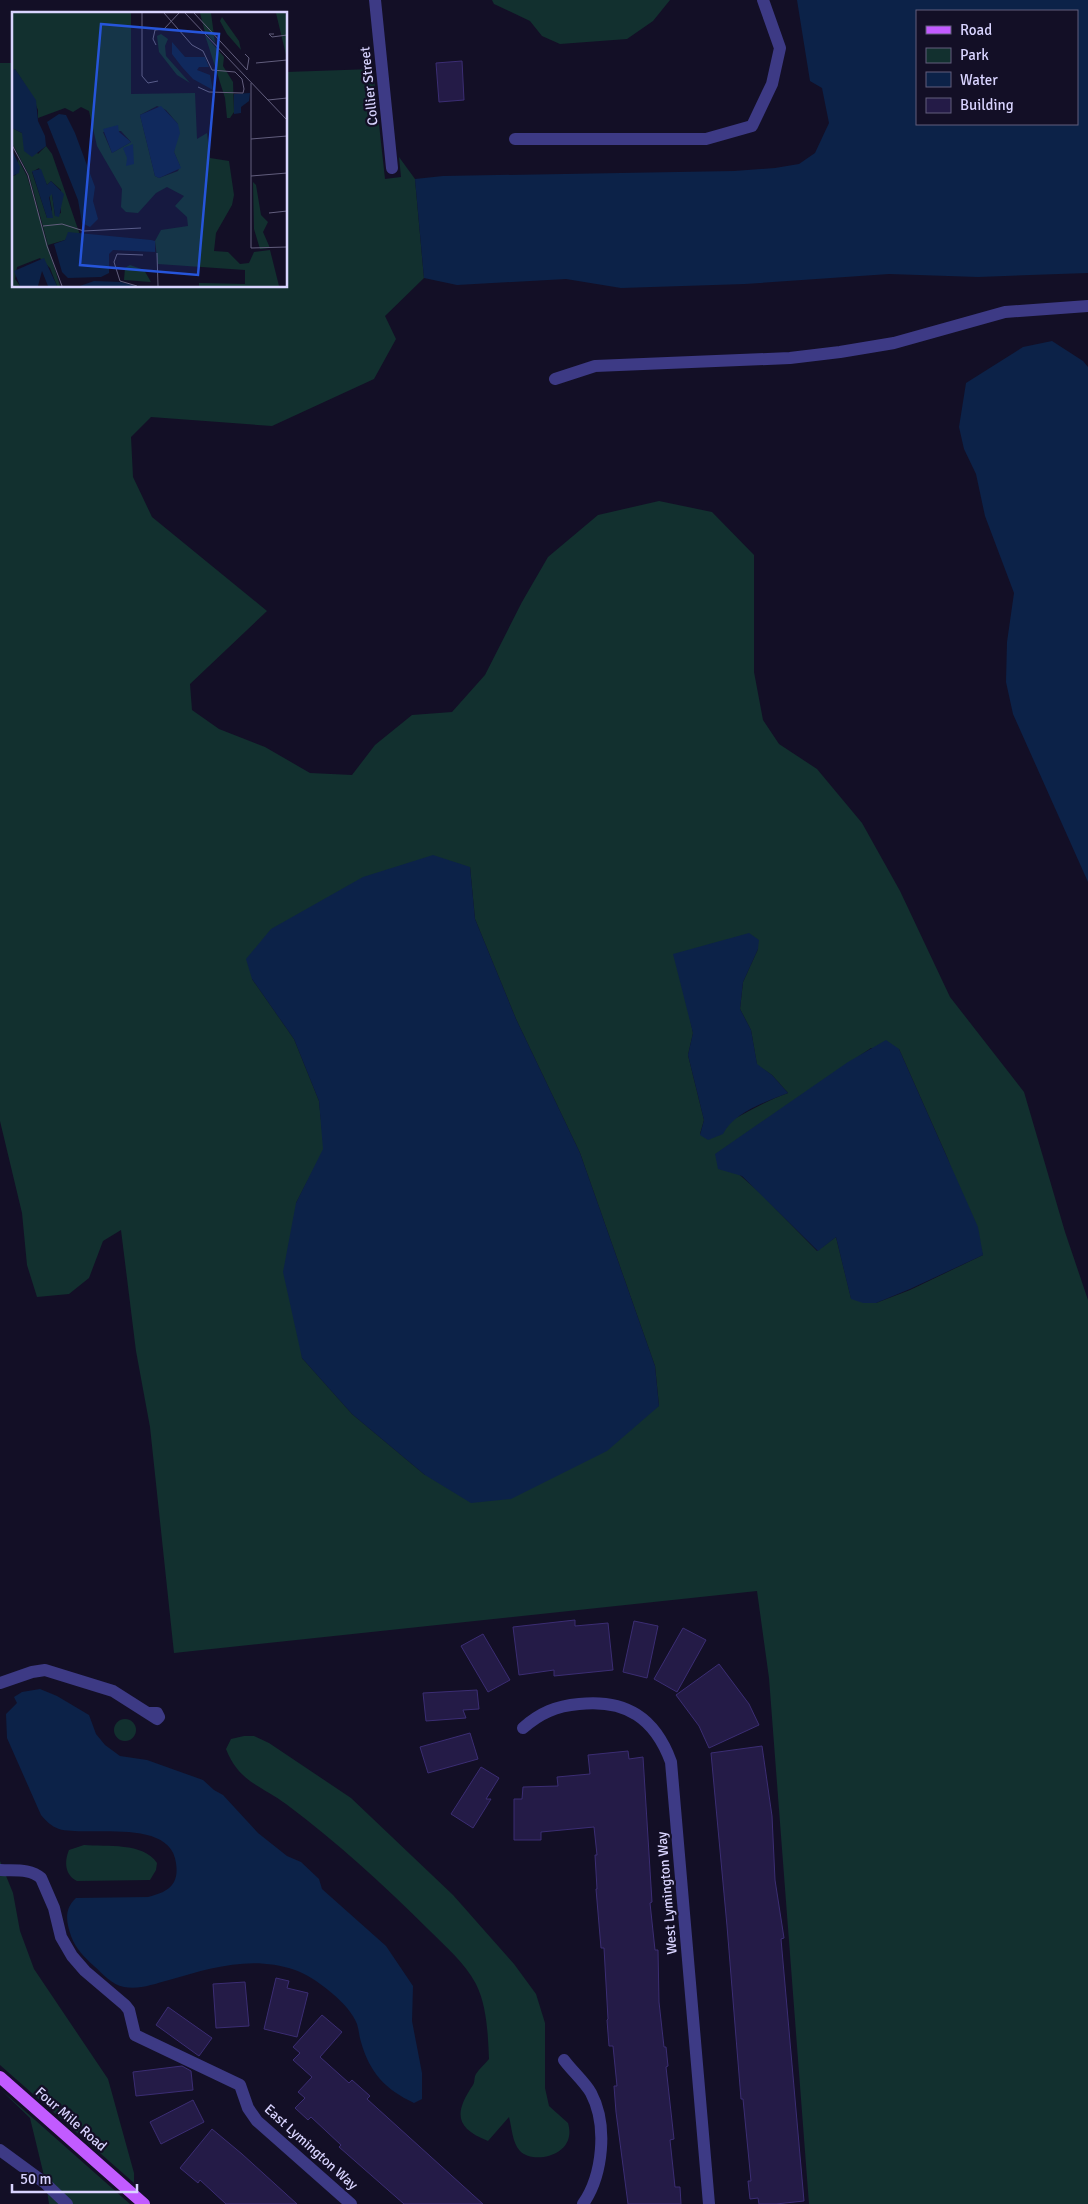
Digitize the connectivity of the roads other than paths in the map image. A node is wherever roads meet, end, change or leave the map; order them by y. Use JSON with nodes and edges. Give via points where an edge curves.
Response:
{"nodes":[{"id":1,"x":375,"y":0,"type":"edge"},
{"id":2,"x":763,"y":0,"type":"edge"},
{"id":3,"x":515,"y":138,"type":"dead end"},
{"id":4,"x":392,"y":168,"type":"dead end"},
{"id":5,"x":1088,"y":306,"type":"edge"},
{"id":6,"x":555,"y":379,"type":"dead end"},
{"id":7,"x":0,"y":1683,"type":"edge"},
{"id":8,"x":150,"y":1713,"type":"dead end"},
{"id":9,"x":523,"y":1728,"type":"dead end"},
{"id":10,"x":0,"y":1870,"type":"edge"},
{"id":11,"x":564,"y":2060,"type":"dead end"},
{"id":12,"x":0,"y":2077,"type":"edge"},
{"id":13,"x":0,"y":2150,"type":"edge"},
{"id":14,"x":67,"y":2204,"type":"edge"},
{"id":15,"x":144,"y":2204,"type":"edge"},
{"id":16,"x":351,"y":2204,"type":"edge"},
{"id":17,"x":583,"y":2204,"type":"edge"},
{"id":18,"x":709,"y":2204,"type":"edge"}],
"edges":[{"from":1,"to":4,"type":"street","name":"Collier Street"},
{"from":2,"to":3,"type":"street","via":[[780,48],[772,84],[752,126],[706,138]]},
{"from":5,"to":6,"type":"street","via":[[1005,312],[894,343],[840,352],[790,358],[595,366]]},
{"from":7,"to":8,"type":"street","via":[[44,1670],[113,1691]]},
{"from":9,"to":18,"type":"street","name":"West Lymington Way","via":[[545,1712],[562,1706],[610,1703],[642,1718],[657,1732],[665,1746],[671,1762]]},
{"from":10,"to":16,"type":"street","name":"East Lymington Way","via":[[35,1872],[41,1878],[67,1947],[85,1971],[125,2005],[135,2036],[240,2085],[248,2108],[257,2121]]},
{"from":11,"to":17,"type":"street","via":[[591,2093],[599,2126],[599,2161]]},
{"from":12,"to":15,"type":"main road","name":"Four Mile Road"},
{"from":13,"to":14,"type":"street","via":[[45,2183]]}]}
